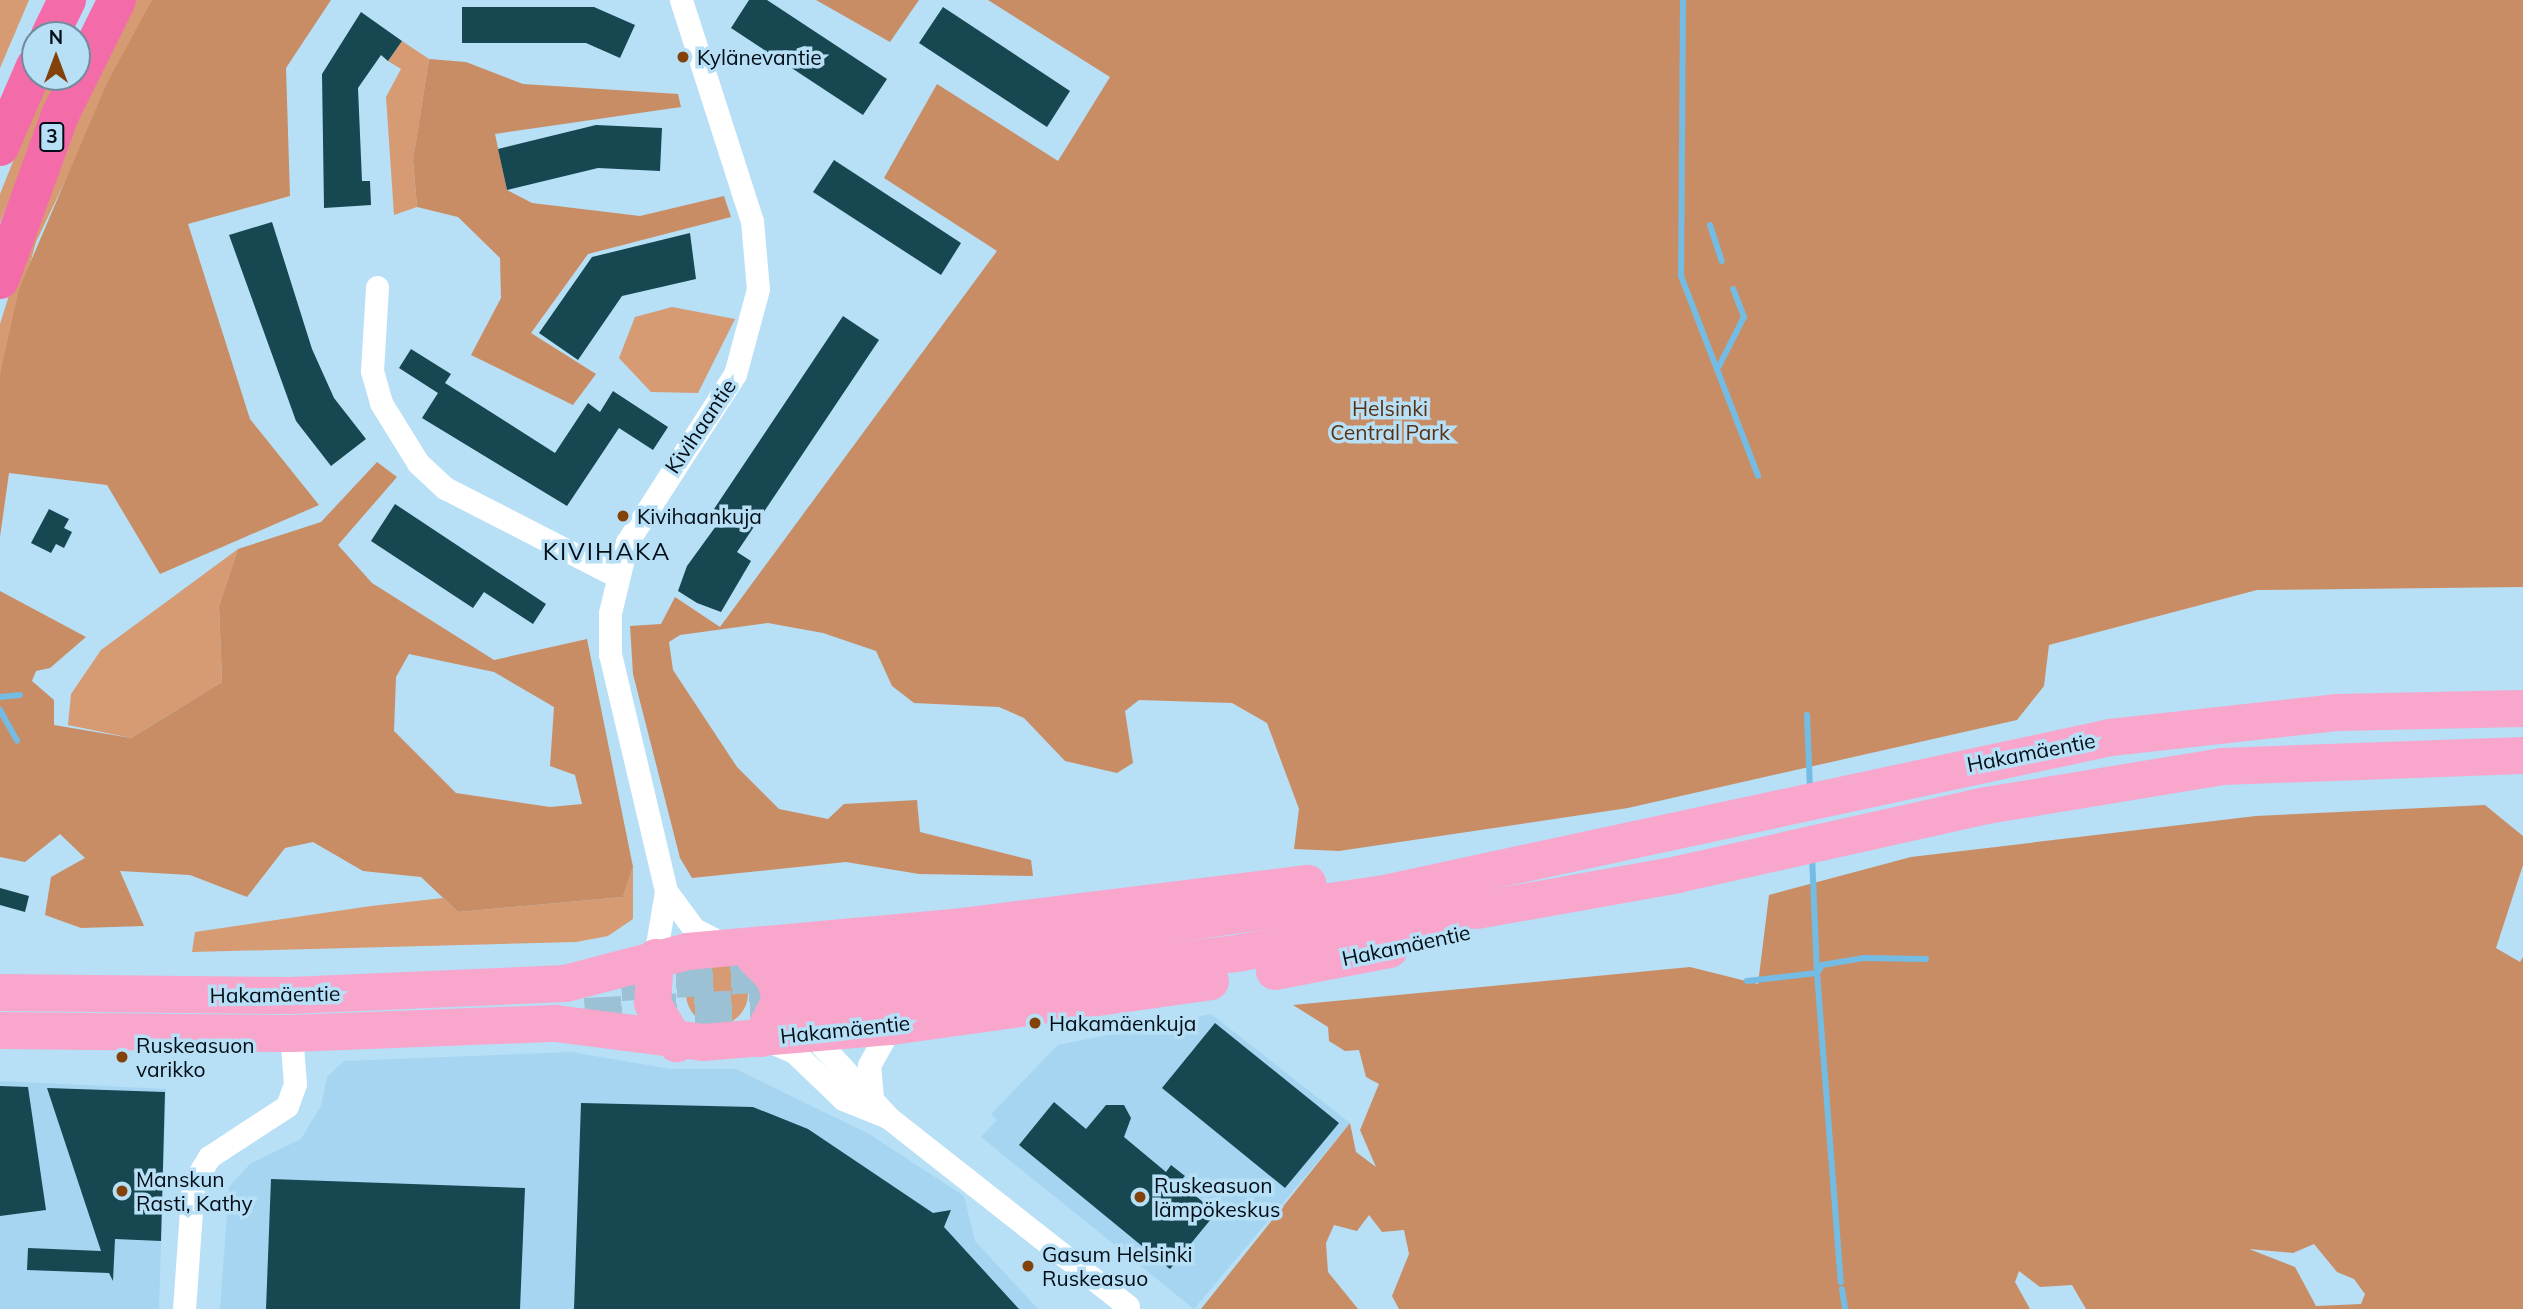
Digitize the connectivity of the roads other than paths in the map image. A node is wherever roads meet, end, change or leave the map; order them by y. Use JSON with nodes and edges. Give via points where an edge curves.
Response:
{"nodes":[{"id":1,"x":67,"y":0,"type":"edge"},
{"id":2,"x":117,"y":0,"type":"edge"},
{"id":3,"x":681,"y":0,"type":"edge"},
{"id":4,"x":57,"y":21,"type":"edge"},
{"id":5,"x":24,"y":91,"type":"edge"},
{"id":6,"x":0,"y":147,"type":"edge"},
{"id":7,"x":0,"y":280,"type":"edge"},
{"id":8,"x":377,"y":287,"type":"dead end"},
{"id":9,"x":617,"y":576,"type":"junction"},
{"id":10,"x":2523,"y":708,"type":"edge"},
{"id":11,"x":2523,"y":755,"type":"edge"},
{"id":12,"x":1548,"y":857,"type":"junction"},
{"id":13,"x":1677,"y":874,"type":"junction"},
{"id":14,"x":666,"y":891,"type":"junction"},
{"id":15,"x":733,"y":946,"type":"junction"},
{"id":16,"x":655,"y":957,"type":"junction"},
{"id":17,"x":0,"y":992,"type":"edge"},
{"id":18,"x":290,"y":995,"type":"junction"},
{"id":19,"x":796,"y":999,"type":"junction"},
{"id":20,"x":891,"y":1026,"type":"junction"},
{"id":21,"x":0,"y":1030,"type":"edge"},
{"id":22,"x":291,"y":1033,"type":"junction"},
{"id":23,"x":760,"y":1038,"type":"junction"},
{"id":24,"x":676,"y":1043,"type":"junction"},
{"id":25,"x":872,"y":1098,"type":"junction"},
{"id":26,"x":889,"y":1118,"type":"junction"},
{"id":27,"x":1128,"y":1306,"type":"dead end"},
{"id":28,"x":184,"y":1309,"type":"edge"}],
"edges":[{"from":1,"to":4,"type":"highway"},
{"from":2,"to":7,"type":"highway","number":"3","via":[[60,116]]},
{"from":3,"to":9,"type":"street","name":"Kivihaantie","via":[[752,221],[758,289],[735,374],[638,520]]},
{"from":5,"to":6,"type":"highway","number":"3"},
{"from":8,"to":9,"type":"street","via":[[372,371],[381,402],[418,463],[445,488]]},
{"from":9,"to":14,"type":"street","name":"Kivihaantie","via":[[610,613],[612,671]]},
{"from":10,"to":12,"type":"main road","name":"Hakamäentie","via":[[2222,721],[1976,761]]},
{"from":11,"to":13,"type":"main road","name":"Hakamäentie","via":[[2221,766],[1986,805]]},
{"from":12,"to":15,"type":"main road","name":"Hakamäentie","via":[[1478,858],[953,927]]},
{"from":12,"to":19,"type":"main road","name":"Hakamäentie"},
{"from":13,"to":19,"type":"main road","name":"Hakamäentie","via":[[1241,952]]},
{"from":13,"to":20,"type":"main road","name":"Hakamäentie","via":[[1627,896],[1336,961]]},
{"from":14,"to":15,"type":"street","name":"Kivihaantie","via":[[694,929]]},
{"from":14,"to":16,"type":"street","name":"Kivihaantie"},
{"from":15,"to":16,"type":"main road","name":"Hakamäentie"},
{"from":15,"to":19,"type":"main road","via":[[764,964]]},
{"from":16,"to":18,"type":"main road","name":"Hakamäentie","via":[[565,983]]},
{"from":16,"to":24,"type":"main road","via":[[652,1003]]},
{"from":17,"to":18,"type":"main road","name":"Hakamäentie"},
{"from":18,"to":22,"type":"main road"},
{"from":19,"to":20,"type":"main road","name":"Hakamäentie"},
{"from":19,"to":23,"type":"main road","name":"Hakamäentie"},
{"from":19,"to":23,"type":"main road","via":[[776,1015]]},
{"from":19,"to":25,"type":"street"},
{"from":20,"to":25,"type":"street","via":[[869,1065]]},
{"from":21,"to":22,"type":"main road","name":"Hakamäentie"},
{"from":22,"to":24,"type":"main road","name":"Hakamäentie","via":[[555,1023]]},
{"from":22,"to":28,"type":"street","via":[[295,1084],[287,1106],[209,1157],[193,1183]]},
{"from":23,"to":24,"type":"main road","name":"Hakamäentie"},
{"from":23,"to":26,"type":"street","via":[[793,1052],[843,1099]]},
{"from":25,"to":26,"type":"street"},
{"from":26,"to":27,"type":"street"}]}
